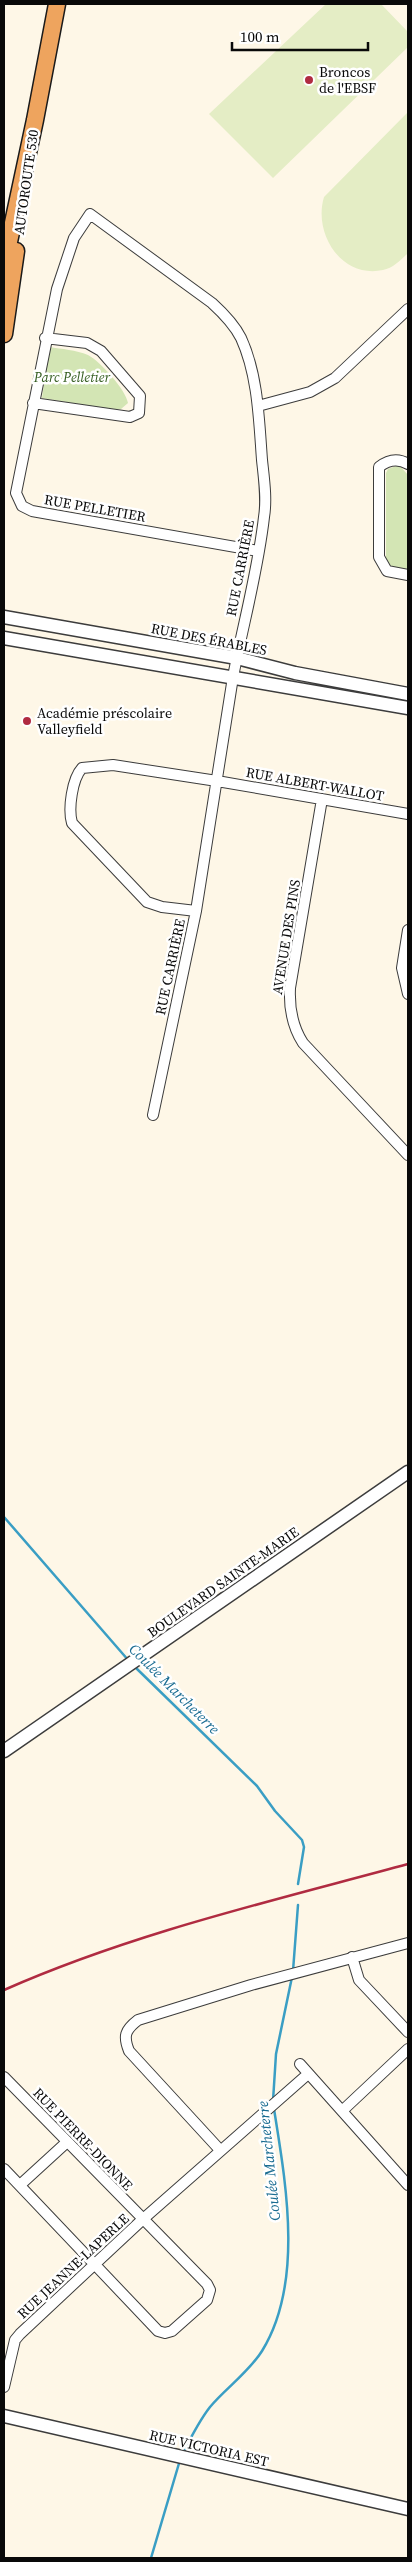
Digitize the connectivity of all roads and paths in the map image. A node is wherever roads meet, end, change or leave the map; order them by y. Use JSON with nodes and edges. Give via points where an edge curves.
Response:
{"nodes":[{"id":1,"x":57,"y":4,"type":"edge"},
{"id":2,"x":35,"y":120,"type":"junction"},
{"id":3,"x":90,"y":214,"type":"joint"},
{"id":4,"x":4,"y":265,"type":"edge"},
{"id":5,"x":408,"y":309,"type":"edge"},
{"id":6,"x":4,"y":334,"type":"edge"},
{"id":7,"x":45,"y":338,"type":"junction"},
{"id":8,"x":33,"y":403,"type":"junction"},
{"id":9,"x":258,"y":406,"type":"junction"},
{"id":10,"x":408,"y":464,"type":"edge"},
{"id":11,"x":258,"y":551,"type":"junction"},
{"id":12,"x":408,"y":575,"type":"edge"},
{"id":13,"x":4,"y":617,"type":"edge"},
{"id":14,"x":4,"y":638,"type":"edge"},
{"id":15,"x":237,"y":658,"type":"junction"},
{"id":16,"x":234,"y":677,"type":"junction"},
{"id":17,"x":408,"y":694,"type":"edge"},
{"id":18,"x":408,"y":708,"type":"edge"},
{"id":19,"x":217,"y":781,"type":"junction"},
{"id":20,"x":322,"y":799,"type":"junction"},
{"id":21,"x":408,"y":814,"type":"edge"},
{"id":22,"x":196,"y":911,"type":"junction"},
{"id":23,"x":408,"y":930,"type":"edge"},
{"id":24,"x":408,"y":994,"type":"edge"},
{"id":25,"x":153,"y":1115,"type":"dead end"},
{"id":26,"x":408,"y":1155,"type":"edge"},
{"id":27,"x":408,"y":1472,"type":"edge"},
{"id":28,"x":4,"y":1751,"type":"edge"},
{"id":29,"x":408,"y":1943,"type":"edge"},
{"id":30,"x":347,"y":1958,"type":"junction"},
{"id":31,"x":408,"y":2032,"type":"edge"},
{"id":32,"x":408,"y":2049,"type":"edge"},
{"id":33,"x":300,"y":2064,"type":"dead end"},
{"id":34,"x":308,"y":2074,"type":"junction"},
{"id":35,"x":4,"y":2077,"type":"edge"},
{"id":36,"x":342,"y":2111,"type":"junction"},
{"id":37,"x":67,"y":2142,"type":"junction"},
{"id":38,"x":220,"y":2150,"type":"junction"},
{"id":39,"x":4,"y":2169,"type":"edge"},
{"id":40,"x":20,"y":2185,"type":"junction"},
{"id":41,"x":408,"y":2185,"type":"edge"},
{"id":42,"x":142,"y":2220,"type":"junction"},
{"id":43,"x":95,"y":2264,"type":"junction"},
{"id":44,"x":4,"y":2387,"type":"edge"},
{"id":45,"x":4,"y":2416,"type":"edge"},
{"id":46,"x":408,"y":2510,"type":"edge"}],
"edges":[{"from":1,"to":2,"type":"highway","name":"AUTOROUTE 530"},
{"from":2,"to":4,"type":"highway","name":"AUTOROUTE 530"},
{"from":2,"to":6,"type":"highway","name":"AUTOROUTE 530"},
{"from":3,"to":7,"type":"street","name":"RUE PELLETIER","via":[[74,238],[56,289]]},
{"from":3,"to":9,"type":"street","name":"RUE CARRIÈRE","via":[[227,317],[246,354]]},
{"from":5,"to":9,"type":"street","via":[[335,378],[310,392]]},
{"from":7,"to":8,"type":"street","name":"RUE PELLETIER"},
{"from":7,"to":8,"type":"street","via":[[87,343],[101,351],[140,396],[141,406],[139,413],[130,417]]},
{"from":8,"to":11,"type":"street","name":"RUE PELLETIER","via":[[16,493],[22,506],[32,511]]},
{"from":9,"to":11,"type":"street","name":"RUE CARRIÈRE","via":[[264,516]]},
{"from":10,"to":12,"type":"street","via":[[393,460],[384,463],[379,467],[378,476],[379,556],[387,571]]},
{"from":11,"to":15,"type":"street","name":"RUE CARRIÈRE"},
{"from":13,"to":15,"type":"street","name":"RUE DES ÉRABLES"},
{"from":14,"to":16,"type":"street"},
{"from":15,"to":16,"type":"street","name":"RUE CARRIÈRE"},
{"from":15,"to":17,"type":"street","name":"RUE DES ÉRABLES","via":[[295,673]]},
{"from":16,"to":18,"type":"street"},
{"from":16,"to":19,"type":"street","name":"RUE CARRIÈRE"},
{"from":19,"to":20,"type":"street","name":"RUE ALBERT-WALLOT"},
{"from":19,"to":22,"type":"street","name":"RUE CARRIÈRE"},
{"from":19,"to":22,"type":"street","name":"RUE ALBERT-WALLOT","via":[[108,765],[82,768],[75,780],[72,823],[147,902]]},
{"from":20,"to":21,"type":"street","name":"RUE ALBERT-WALLOT"},
{"from":20,"to":26,"type":"street","name":"AVENUE DES PINS","via":[[290,988],[293,1023],[313,1054]]},
{"from":22,"to":25,"type":"street","name":"RUE CARRIÈRE"},
{"from":23,"to":24,"type":"street","via":[[402,968]]},
{"from":27,"to":28,"type":"street","name":"BOULEVARD SAINTE-MARIE"},
{"from":29,"to":30,"type":"street"},
{"from":30,"to":31,"type":"street","via":[[360,1980]]},
{"from":30,"to":38,"type":"street","via":[[138,2020],[127,2029],[124,2039],[129,2051]]},
{"from":32,"to":36,"type":"street"},
{"from":33,"to":34,"type":"street"},
{"from":34,"to":36,"type":"street"},
{"from":34,"to":38,"type":"street","name":"RUE JEANNE-LAPERLE"},
{"from":35,"to":37,"type":"street","name":"RUE PIERRE-DIONNE"},
{"from":36,"to":41,"type":"street"},
{"from":37,"to":40,"type":"street"},
{"from":37,"to":42,"type":"street","name":"RUE PIERRE-DIONNE"},
{"from":38,"to":42,"type":"street","name":"RUE JEANNE-LAPERLE"},
{"from":39,"to":40,"type":"street"},
{"from":40,"to":43,"type":"street"},
{"from":42,"to":43,"type":"street","name":"RUE JEANNE-LAPERLE"},
{"from":42,"to":43,"type":"street","name":"RUE PIERRE-DIONNE","via":[[207,2284],[210,2292],[207,2300],[172,2331],[162,2333]]},
{"from":43,"to":44,"type":"street","name":"RUE JEANNE-LAPERLE","via":[[15,2340]]},
{"from":45,"to":46,"type":"street","name":"RUE VICTORIA EST"}]}
